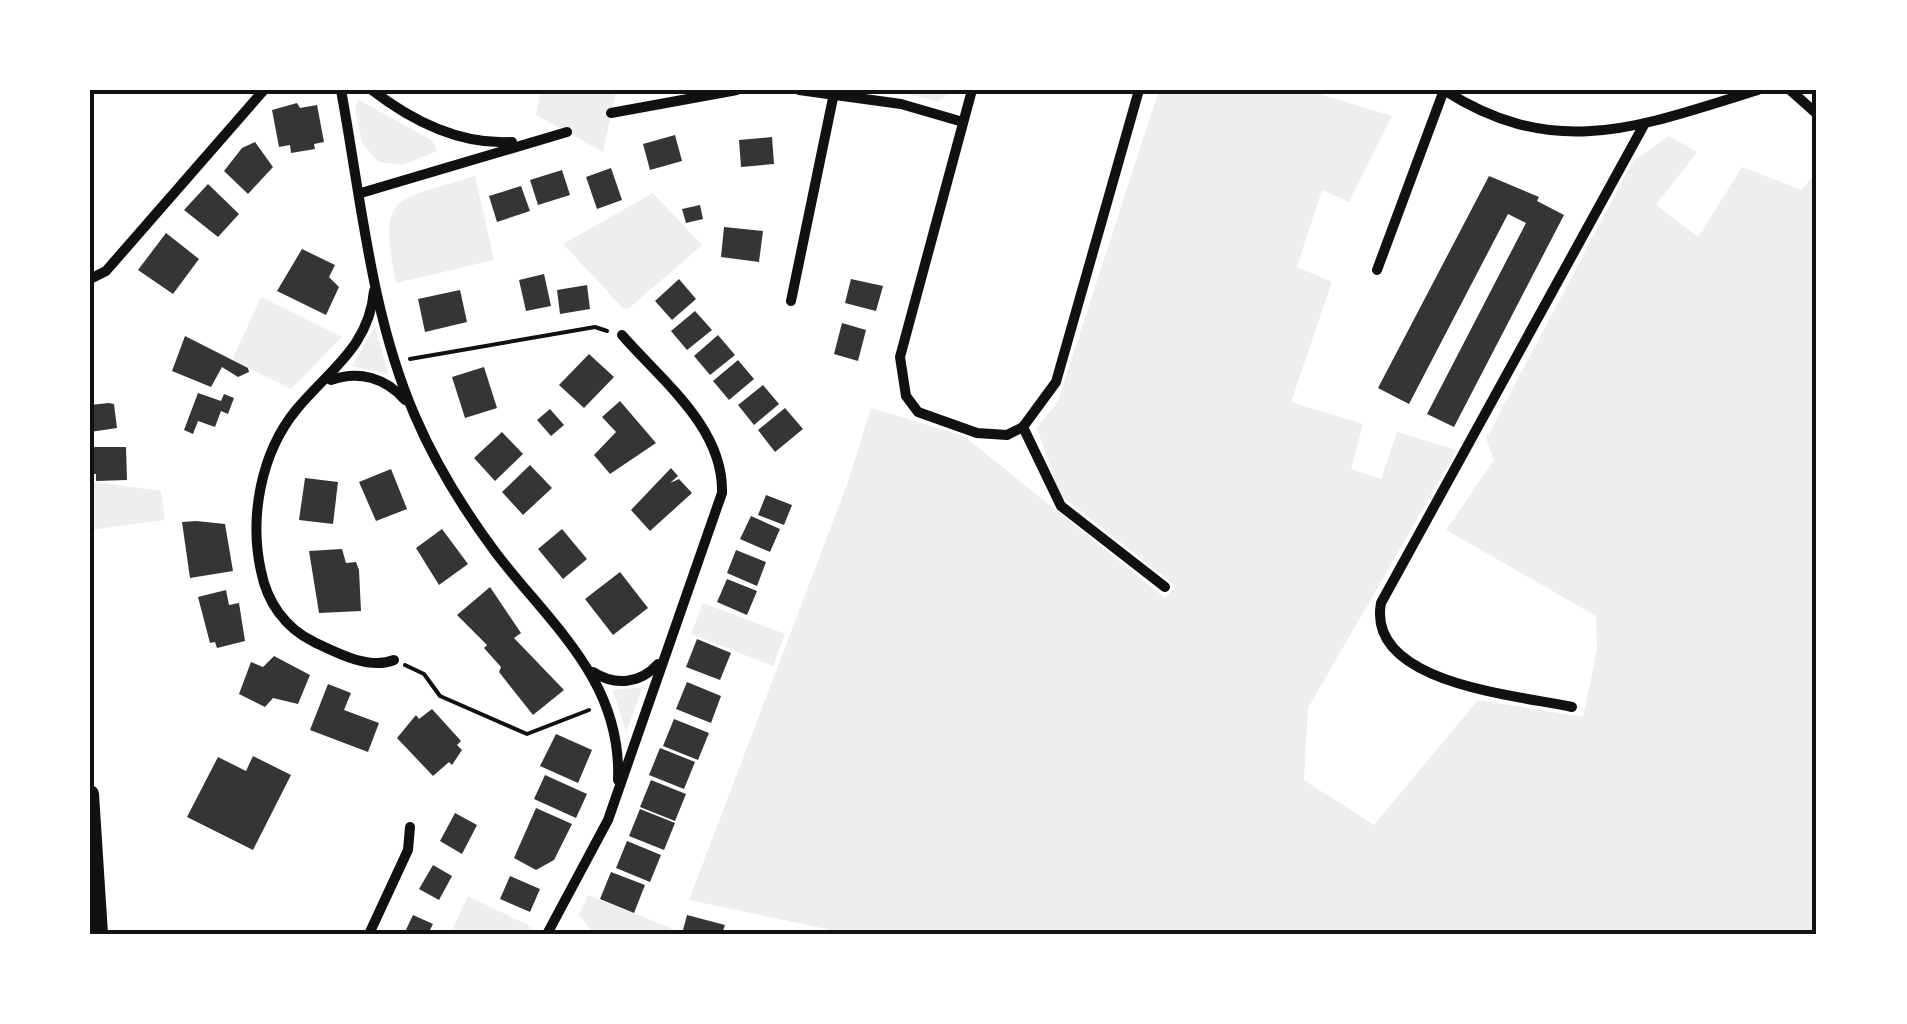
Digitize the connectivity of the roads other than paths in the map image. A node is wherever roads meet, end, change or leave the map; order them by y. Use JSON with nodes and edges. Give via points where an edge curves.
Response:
{"nodes":[{"id":1,"x":264,"y":90,"type":"edge"},
{"id":2,"x":341,"y":90,"type":"edge"},
{"id":3,"x":372,"y":90,"type":"edge"},
{"id":4,"x":736,"y":90,"type":"edge"},
{"id":5,"x":798,"y":90,"type":"edge"},
{"id":6,"x":972,"y":90,"type":"edge"},
{"id":7,"x":1139,"y":90,"type":"edge"},
{"id":8,"x":1444,"y":90,"type":"edge"},
{"id":9,"x":1758,"y":90,"type":"edge"},
{"id":10,"x":1790,"y":90,"type":"edge"},
{"id":11,"x":834,"y":93,"type":"junction"},
{"id":12,"x":611,"y":113,"type":"dead end"},
{"id":13,"x":1817,"y":114,"type":"edge"},
{"id":14,"x":964,"y":122,"type":"junction"},
{"id":15,"x":1645,"y":123,"type":"junction"},
{"id":16,"x":566,"y":132,"type":"dead end"},
{"id":17,"x":528,"y":141,"type":"junction"},
{"id":18,"x":361,"y":193,"type":"junction"},
{"id":19,"x":374,"y":268,"type":"junction"},
{"id":20,"x":1377,"y":270,"type":"dead end"},
{"id":21,"x":90,"y":279,"type":"edge"},
{"id":22,"x":791,"y":300,"type":"dead end"},
{"id":23,"x":622,"y":335,"type":"road end"},
{"id":24,"x":318,"y":388,"type":"junction"},
{"id":25,"x":414,"y":414,"type":"junction"},
{"id":26,"x":1023,"y":428,"type":"junction"},
{"id":27,"x":1165,"y":586,"type":"dead end"},
{"id":28,"x":664,"y":656,"type":"junction"},
{"id":29,"x":394,"y":660,"type":"road end"},
{"id":30,"x":588,"y":668,"type":"junction"},
{"id":31,"x":1572,"y":706,"type":"dead end"},
{"id":32,"x":618,"y":780,"type":"junction"},
{"id":33,"x":90,"y":794,"type":"edge"},
{"id":34,"x":410,"y":827,"type":"dead end"},
{"id":35,"x":99,"y":934,"type":"edge"},
{"id":36,"x":369,"y":934,"type":"edge"},
{"id":37,"x":548,"y":934,"type":"edge"}],
"edges":[{"from":1,"to":21,"type":"street","via":[[106,271]]},
{"from":2,"to":18,"type":"street"},
{"from":3,"to":17,"type":"street","via":[[440,130]]},
{"from":4,"to":12,"type":"street"},
{"from":5,"to":11,"type":"street"},
{"from":6,"to":14,"type":"street"},
{"from":7,"to":26,"type":"street","via":[[1056,382]]},
{"from":8,"to":15,"type":"street","via":[[1497,120],[1538,131]]},
{"from":8,"to":20,"type":"street"},
{"from":9,"to":15,"type":"street"},
{"from":10,"to":13,"type":"street"},
{"from":11,"to":14,"type":"street"},
{"from":11,"to":22,"type":"street"},
{"from":14,"to":26,"type":"street","via":[[900,376],[918,412],[939,422],[977,433],[1007,435]]},
{"from":15,"to":31,"type":"street","via":[[1380,603],[1377,622],[1386,641],[1423,670]]},
{"from":16,"to":17,"type":"street"},
{"from":17,"to":18,"type":"street"},
{"from":18,"to":19,"type":"street"},
{"from":19,"to":24,"type":"street","via":[[364,329],[348,358]]},
{"from":19,"to":25,"type":"street"},
{"from":23,"to":28,"type":"street","via":[[706,430],[723,471],[718,514]]},
{"from":24,"to":25,"type":"street","via":[[344,376],[367,376],[392,387]]},
{"from":24,"to":29,"type":"street","via":[[282,431],[266,469],[256,533],[263,580],[279,614],[306,638],[362,661]]},
{"from":25,"to":30,"type":"street","via":[[458,500]]},
{"from":26,"to":27,"type":"street","via":[[1061,506]]},
{"from":28,"to":30,"type":"street","via":[[643,678],[629,682]]},
{"from":28,"to":32,"type":"street"},
{"from":30,"to":32,"type":"street","via":[[618,738]]},
{"from":32,"to":37,"type":"street","via":[[608,820]]},
{"from":33,"to":35,"type":"main road"},
{"from":34,"to":36,"type":"street","via":[[408,850]]}]}
